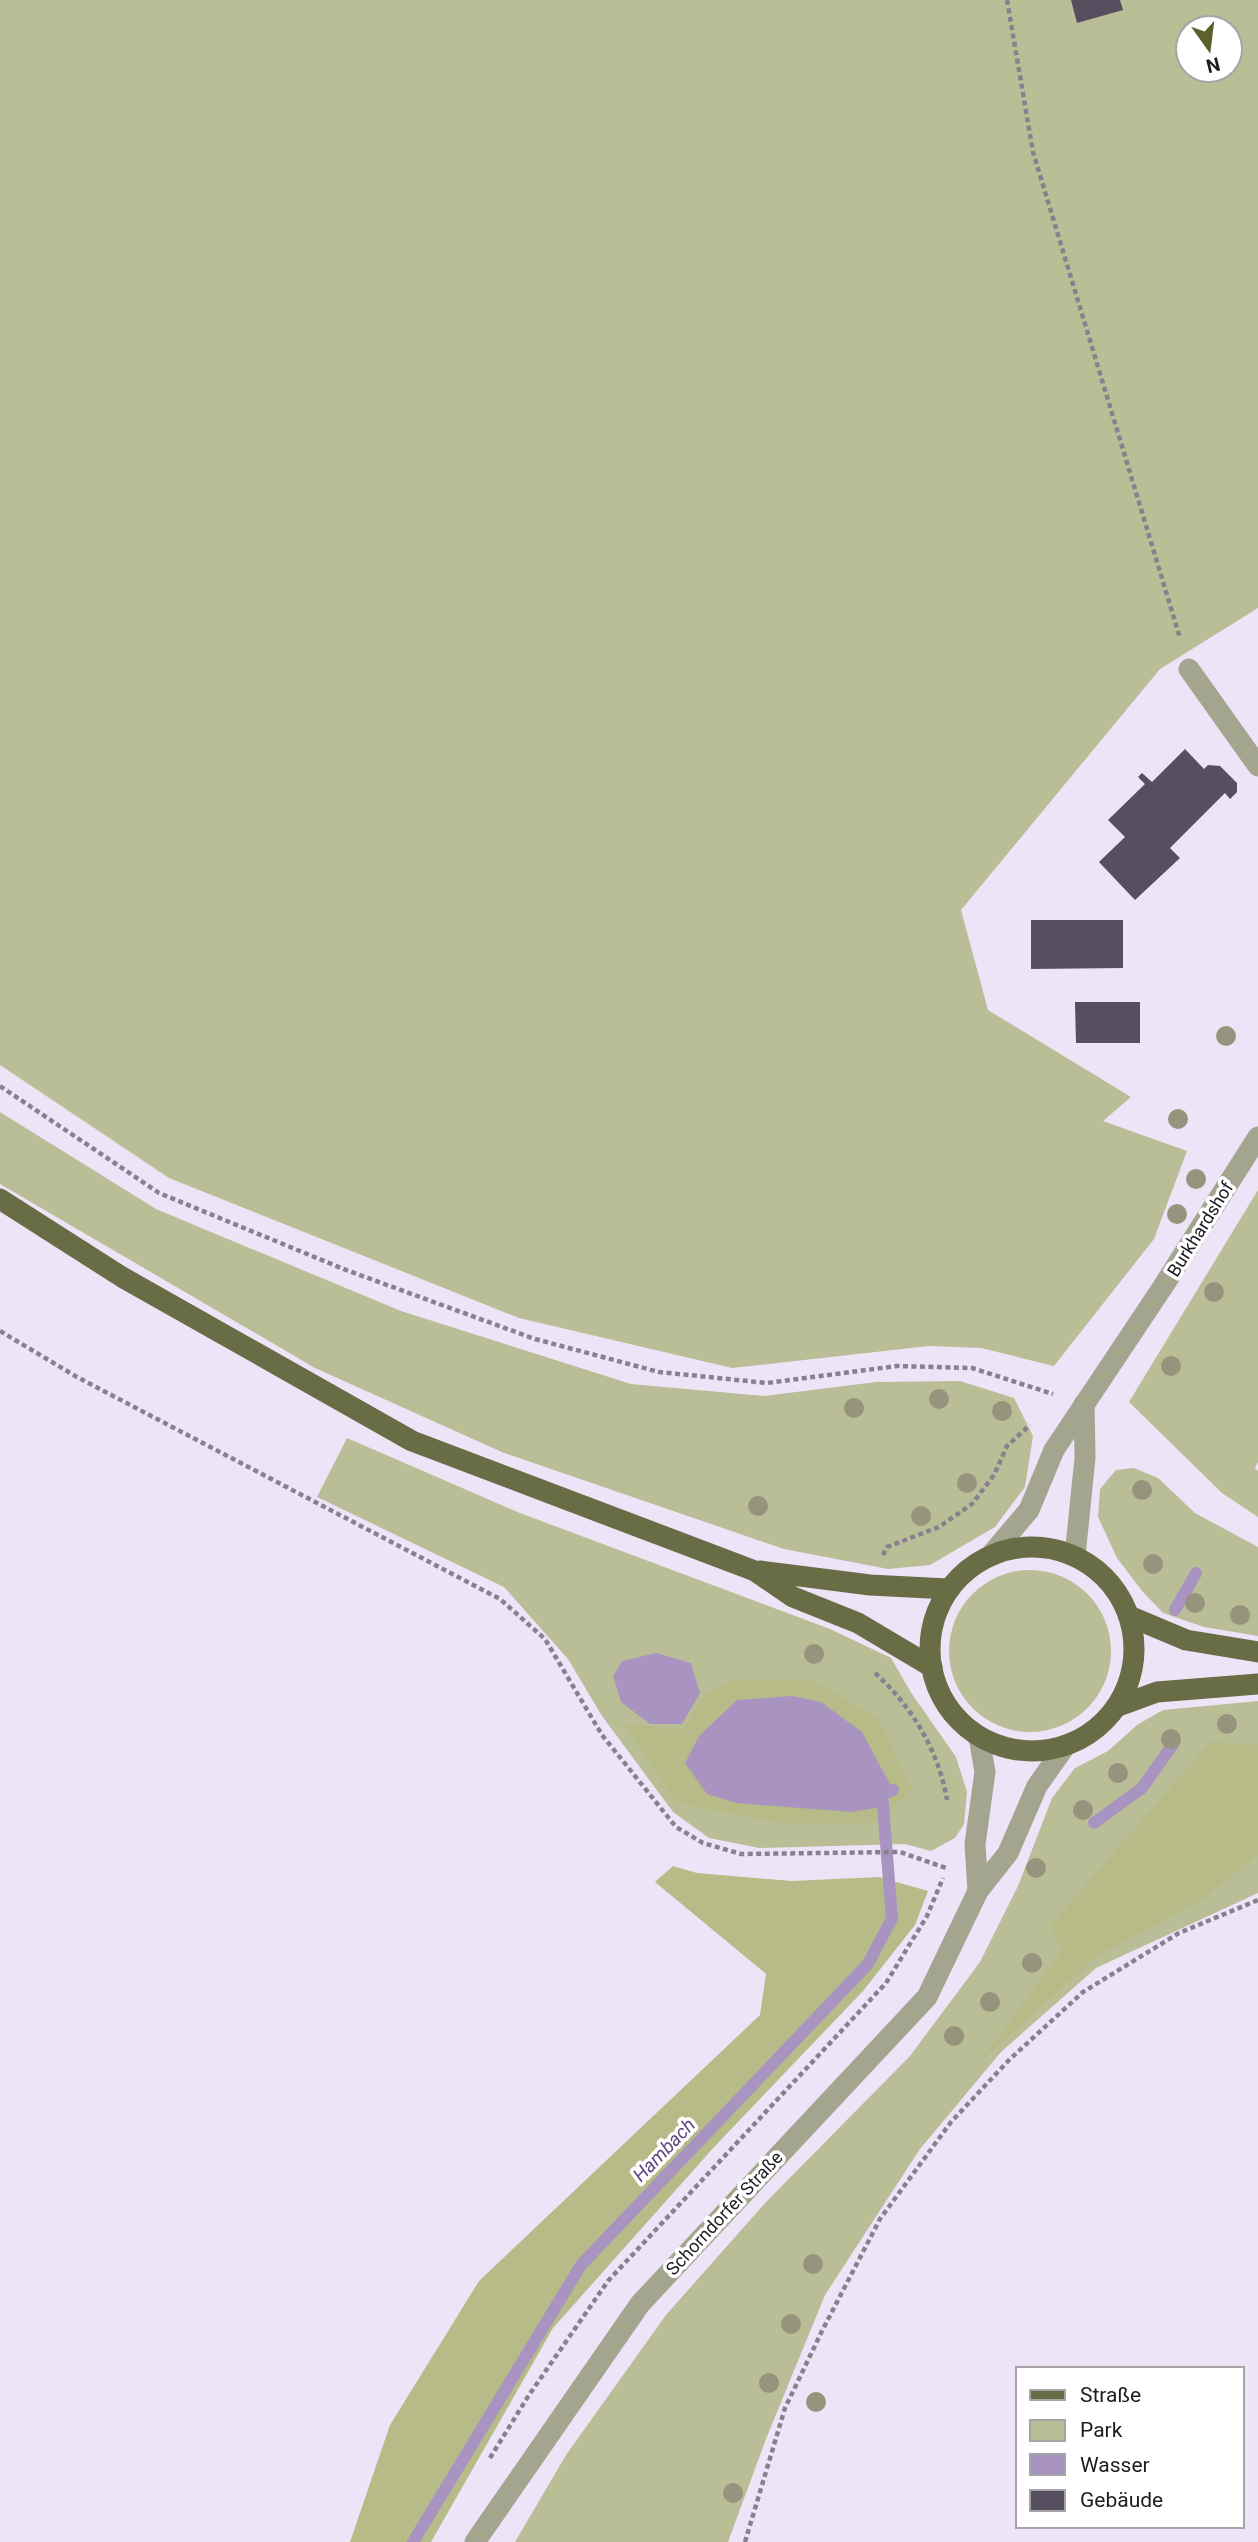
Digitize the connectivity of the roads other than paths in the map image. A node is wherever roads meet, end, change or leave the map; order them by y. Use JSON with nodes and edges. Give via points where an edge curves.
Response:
{"nodes":[{"id":1,"x":1189,"y":669,"type":"road end"},
{"id":2,"x":1258,"y":766,"type":"edge"},
{"id":3,"x":1258,"y":1137,"type":"edge"},
{"id":4,"x":0,"y":1199,"type":"edge"},
{"id":5,"x":1084,"y":1404,"type":"junction"},
{"id":6,"x":990,"y":1556,"type":"junction"},
{"id":7,"x":1075,"y":1556,"type":"junction"},
{"id":8,"x":755,"y":1570,"type":"junction"},
{"id":9,"x":948,"y":1588,"type":"junction"},
{"id":10,"x":1129,"y":1616,"type":"junction"},
{"id":11,"x":1258,"y":1652,"type":"edge"},
{"id":12,"x":932,"y":1667,"type":"junction"},
{"id":13,"x":1258,"y":1684,"type":"edge"},
{"id":14,"x":1116,"y":1707,"type":"junction"},
{"id":15,"x":979,"y":1737,"type":"junction"},
{"id":16,"x":1066,"y":1745,"type":"junction"},
{"id":17,"x":978,"y":1891,"type":"junction"},
{"id":18,"x":475,"y":2542,"type":"edge"}],
"edges":[{"from":1,"to":2,"type":"street"},
{"from":3,"to":5,"type":"street","name":"Burkhardshof"},
{"from":4,"to":8,"type":"main road","via":[[122,1277],[412,1441]]},
{"from":5,"to":6,"type":"street","name":"Burkhardshof","via":[[1054,1450],[1030,1510]]},
{"from":5,"to":7,"type":"street","via":[[1085,1458]]},
{"from":6,"to":7,"type":"main road","via":[[1018,1548],[1047,1548]]},
{"from":6,"to":9,"type":"main road"},
{"from":7,"to":10,"type":"main road","via":[[1098,1571],[1116,1591]]},
{"from":8,"to":9,"type":"main road","via":[[870,1585]]},
{"from":8,"to":12,"type":"main road","via":[[793,1597],[858,1623]]},
{"from":9,"to":12,"type":"main road","via":[[934,1619],[929,1645]]},
{"from":10,"to":11,"type":"main road","via":[[1186,1640]]},
{"from":10,"to":14,"type":"main road","via":[[1134,1647],[1130,1678]]},
{"from":12,"to":15,"type":"main road","via":[[942,1698],[958,1720]]},
{"from":13,"to":14,"type":"main road","via":[[1157,1692]]},
{"from":14,"to":16,"type":"main road","via":[[1094,1730]]},
{"from":15,"to":16,"type":"main road","via":[[1007,1748],[1037,1751]]},
{"from":15,"to":17,"type":"street","name":"Schorndorfer Straße","via":[[985,1772],[975,1844]]},
{"from":16,"to":17,"type":"street","name":"Schorndorfer Straße","via":[[1037,1786],[1008,1853]]},
{"from":17,"to":18,"type":"street","name":"Schorndorfer Straße","via":[[927,1997],[640,2304]]}]}
